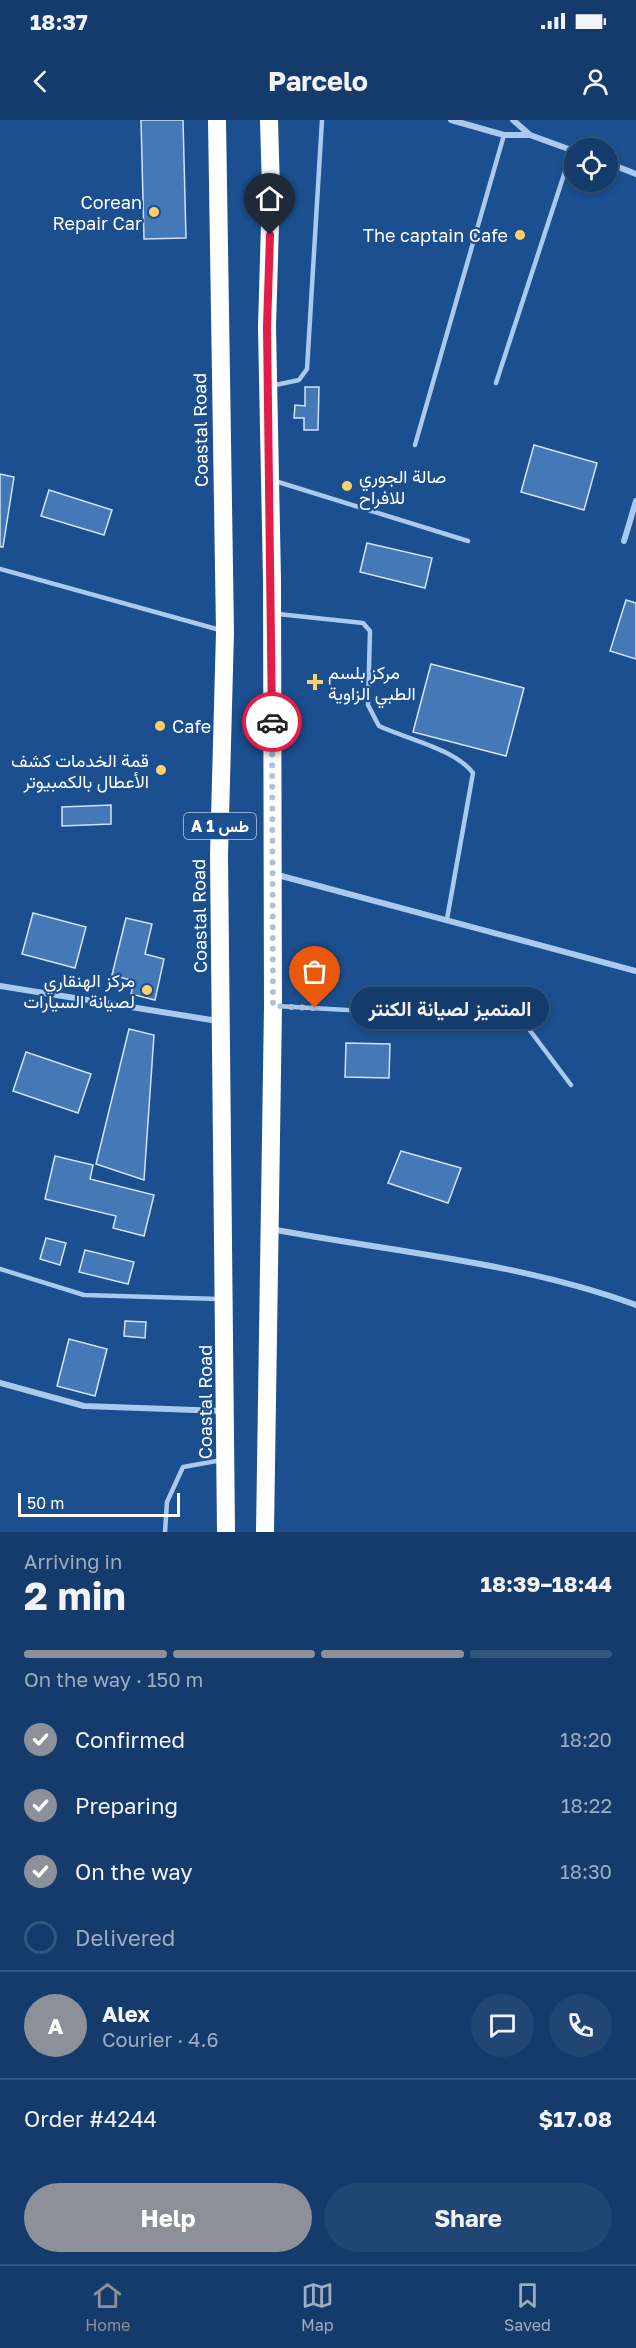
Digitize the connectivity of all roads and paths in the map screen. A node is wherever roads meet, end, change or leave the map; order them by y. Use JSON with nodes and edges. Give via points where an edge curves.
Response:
{"nodes":[{"id":1,"x":217,"y":120,"type":"edge"},
{"id":2,"x":269,"y":120,"type":"edge"},
{"id":3,"x":322,"y":120,"type":"edge"},
{"id":4,"x":451,"y":120,"type":"edge"},
{"id":5,"x":513,"y":120,"type":"edge"},
{"id":6,"x":504,"y":135,"type":"junction"},
{"id":7,"x":530,"y":135,"type":"junction"},
{"id":8,"x":564,"y":148,"type":"edge"},
{"id":9,"x":618,"y":167,"type":"edge"},
{"id":10,"x":636,"y":174,"type":"edge"},
{"id":11,"x":564,"y":178,"type":"edge"},
{"id":12,"x":496,"y":383,"type":"dead end"},
{"id":13,"x":268,"y":387,"type":"junction"},
{"id":14,"x":415,"y":445,"type":"dead end"},
{"id":15,"x":270,"y":480,"type":"junction"},
{"id":16,"x":636,"y":501,"type":"edge"},
{"id":17,"x":468,"y":541,"type":"dead end"},
{"id":18,"x":624,"y":541,"type":"dead end"},
{"id":19,"x":0,"y":569,"type":"edge"},
{"id":20,"x":272,"y":613,"type":"junction"},
{"id":21,"x":225,"y":632,"type":"junction"},
{"id":22,"x":272,"y":874,"type":"junction"},
{"id":23,"x":447,"y":919,"type":"junction"},
{"id":24,"x":636,"y":971,"type":"edge"},
{"id":25,"x":0,"y":986,"type":"edge"},
{"id":26,"x":273,"y":1006,"type":"junction"},
{"id":27,"x":222,"y":1021,"type":"junction"},
{"id":28,"x":571,"y":1085,"type":"dead end"},
{"id":29,"x":271,"y":1229,"type":"junction"},
{"id":30,"x":0,"y":1269,"type":"edge"},
{"id":31,"x":225,"y":1300,"type":"junction"},
{"id":32,"x":636,"y":1305,"type":"edge"},
{"id":33,"x":0,"y":1383,"type":"edge"},
{"id":34,"x":226,"y":1411,"type":"junction"},
{"id":35,"x":226,"y":1460,"type":"junction"},
{"id":36,"x":165,"y":1532,"type":"edge"},
{"id":37,"x":226,"y":1532,"type":"edge"},
{"id":38,"x":266,"y":1532,"type":"edge"}],
"edges":[{"from":1,"to":21,"type":"highway","name":"Coastal Road","number":"A 1 طس"},
{"from":2,"to":13,"type":"highway","number":"A 1 طس"},
{"from":3,"to":13,"type":"lane","via":[[307,369],[299,380]]},
{"from":4,"to":6,"type":"street"},
{"from":5,"to":7,"type":"street"},
{"from":6,"to":7,"type":"street"},
{"from":6,"to":14,"type":"lane"},
{"from":7,"to":8,"type":"street"},
{"from":9,"to":10,"type":"street"},
{"from":11,"to":12,"type":"lane"},
{"from":13,"to":15,"type":"highway","number":"A 1 طس"},
{"from":15,"to":17,"type":"lane"},
{"from":15,"to":20,"type":"highway","number":"A 1 طس"},
{"from":16,"to":18,"type":"street"},
{"from":19,"to":21,"type":"lane"},
{"from":20,"to":22,"type":"highway","number":"A 1 طس"},
{"from":20,"to":23,"type":"lane","via":[[363,623],[370,631],[368,705],[379,726],[453,756],[466,763],[473,773]]},
{"from":21,"to":27,"type":"highway","name":"Coastal Road","number":"A 1 طس","via":[[219,855]]},
{"from":22,"to":23,"type":"street"},
{"from":22,"to":26,"type":"highway","number":"A 1 طس"},
{"from":23,"to":24,"type":"street"},
{"from":25,"to":27,"type":"street"},
{"from":26,"to":28,"type":"lane","via":[[418,1014],[437,1010],[466,992],[486,989],[507,1000]]},
{"from":26,"to":29,"type":"highway","number":"A 1 طس"},
{"from":27,"to":31,"type":"highway","name":"Coastal Road","number":"A 1 طس"},
{"from":29,"to":32,"type":"street","via":[[582,1285]]},
{"from":29,"to":38,"type":"highway","number":"A 1 طس"},
{"from":30,"to":31,"type":"lane","via":[[84,1295]]},
{"from":31,"to":34,"type":"highway","name":"Coastal Road","number":"A 1 طس"},
{"from":33,"to":34,"type":"street","via":[[84,1406]]},
{"from":34,"to":35,"type":"highway","name":"Coastal Road","number":"A 1 طس"},
{"from":35,"to":36,"type":"lane","via":[[183,1467],[167,1502]]},
{"from":35,"to":37,"type":"highway","name":"Coastal Road","number":"A 1 طس"}]}
